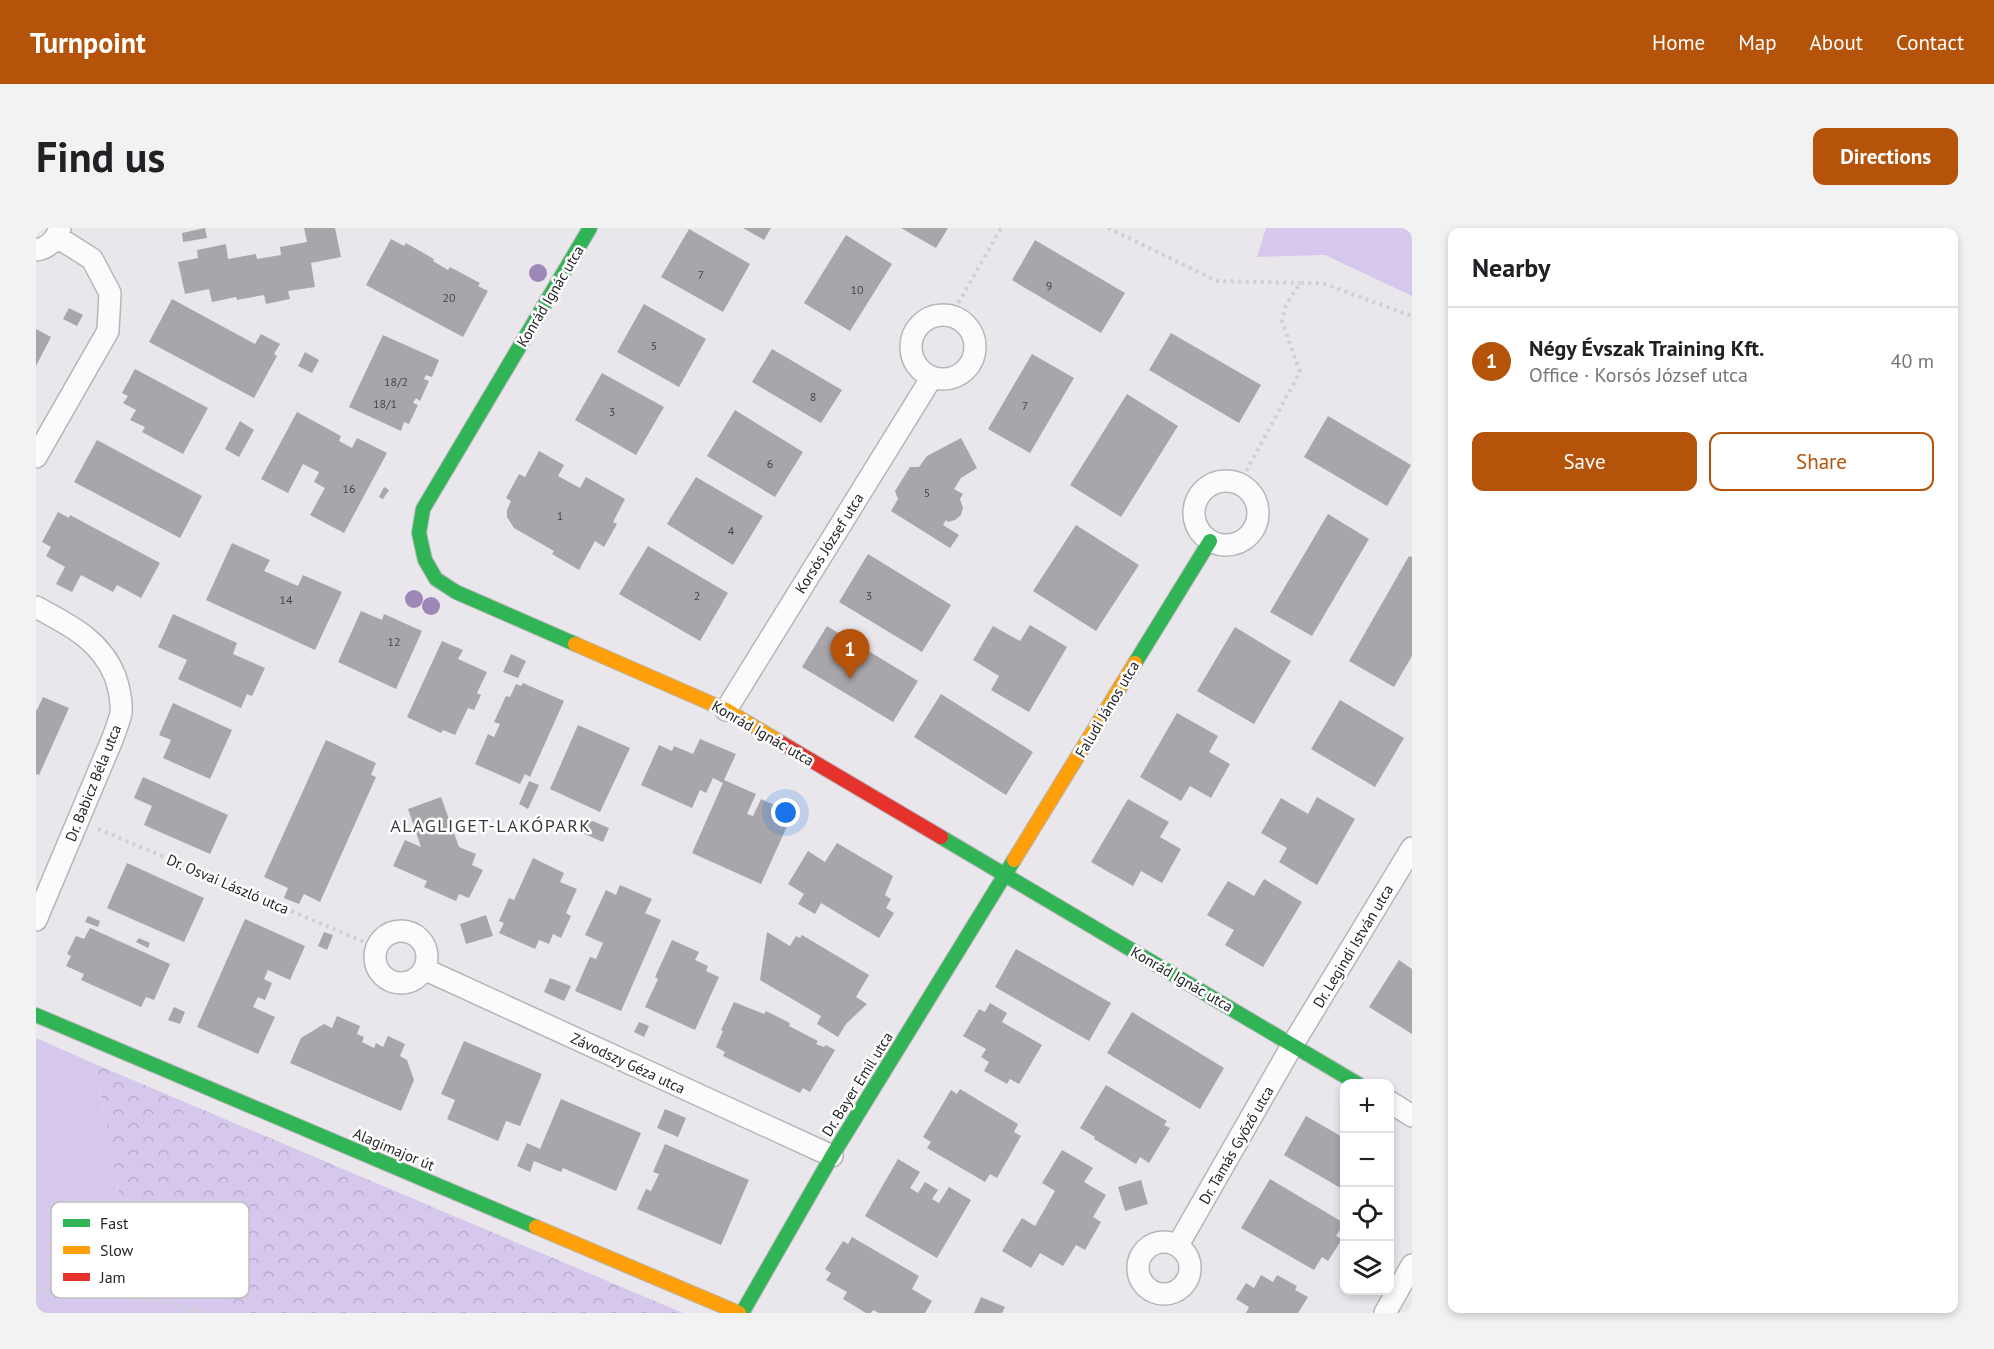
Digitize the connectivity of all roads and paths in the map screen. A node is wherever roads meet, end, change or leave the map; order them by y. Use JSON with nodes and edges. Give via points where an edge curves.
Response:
{"nodes":[{"id":1,"x":590,"y":228,"type":"edge"},
{"id":2,"x":1001,"y":228,"type":"edge"},
{"id":3,"x":1108,"y":228,"type":"edge"},
{"id":4,"x":58,"y":232,"type":"edge"},
{"id":5,"x":36,"y":250,"type":"edge"},
{"id":6,"x":1300,"y":283,"type":"junction"},
{"id":7,"x":951,"y":316,"type":"junction"},
{"id":8,"x":1412,"y":316,"type":"edge"},
{"id":9,"x":932,"y":377,"type":"junction"},
{"id":10,"x":36,"y":457,"type":"edge"},
{"id":11,"x":1239,"y":484,"type":"junction"},
{"id":12,"x":1210,"y":541,"type":"junction"},
{"id":13,"x":36,"y":607,"type":"edge"},
{"id":14,"x":726,"y":710,"type":"junction"},
{"id":15,"x":79,"y":820,"type":"junction"},
{"id":16,"x":1412,"y":848,"type":"edge"},
{"id":17,"x":1005,"y":876,"type":"junction"},
{"id":18,"x":36,"y":920,"type":"edge"},
{"id":19,"x":376,"y":947,"type":"junction"},
{"id":20,"x":424,"y":969,"type":"junction"},
{"id":21,"x":36,"y":1015,"type":"edge"},
{"id":22,"x":1293,"y":1044,"type":"junction"},
{"id":23,"x":1351,"y":1079,"type":"edge"},
{"id":24,"x":1394,"y":1105,"type":"edge"},
{"id":25,"x":1412,"y":1116,"type":"edge"},
{"id":26,"x":832,"y":1156,"type":"junction"},
{"id":27,"x":1178,"y":1245,"type":"dead end"},
{"id":28,"x":1412,"y":1265,"type":"edge"},
{"id":29,"x":36,"y":1289,"type":"edge"},
{"id":30,"x":51,"y":1290,"type":"edge"},
{"id":31,"x":144,"y":1298,"type":"edge"},
{"id":32,"x":201,"y":1313,"type":"edge"},
{"id":33,"x":740,"y":1313,"type":"edge"},
{"id":34,"x":1385,"y":1313,"type":"edge"}],
"edges":[{"from":1,"to":14,"type":"street","name":"Konrád Ignác utca","via":[[423,509],[419,533],[425,560],[436,579],[456,592]]},
{"from":2,"to":7,"type":"path"},
{"from":3,"to":6,"type":"path","via":[[1218,281]]},
{"from":4,"to":5,"type":"street","via":[[51,244]]},
{"from":4,"to":10,"type":"street","via":[[92,259],[110,293],[108,331]]},
{"from":6,"to":8,"type":"path","via":[[1322,283]]},
{"from":6,"to":11,"type":"path","via":[[1286,305],[1282,321],[1300,372]]},
{"from":7,"to":9,"type":"street","via":[[930,318],[914,332],[911,353],[922,372]]},
{"from":7,"to":9,"type":"street","via":[[968,327],[973,336],[974,356],[969,366],[952,378]]},
{"from":9,"to":14,"type":"street","name":"Korsós József utca"},
{"from":11,"to":12,"type":"street","via":[[1218,482],[1200,494],[1195,504],[1196,525]]},
{"from":11,"to":12,"type":"street","via":[[1254,498],[1254,528],[1248,536],[1230,545]]},
{"from":12,"to":17,"type":"street","name":"Faludi János utca"},
{"from":13,"to":15,"type":"street","name":"Dr. Babicz Béla utca","via":[[96,644],[110,663],[119,688],[120,713],[112,740]]},
{"from":14,"to":17,"type":"street","name":"Konrád Ignác utca"},
{"from":15,"to":18,"type":"street","name":"Dr. Babicz Béla utca"},
{"from":15,"to":19,"type":"path","name":"Dr. Osvai László utca"},
{"from":16,"to":22,"type":"street","name":"Dr. Legindi István utca"},
{"from":17,"to":22,"type":"street","name":"Konrád Ignác utca"},
{"from":17,"to":26,"type":"street","name":"Dr. Bayer Emil utca"},
{"from":19,"to":20,"type":"street","via":[[377,968],[391,981],[402,984],[416,979]]},
{"from":19,"to":20,"type":"street","via":[[394,931],[414,934],[424,944]]},
{"from":20,"to":26,"type":"street","name":"Závodszy Géza utca"},
{"from":21,"to":33,"type":"street","name":"Alagimajor út"},
{"from":22,"to":23,"type":"street","name":"Konrád Ignác utca"},
{"from":22,"to":27,"type":"street","name":"Dr. Tamás Győző utca"},
{"from":24,"to":25,"type":"street"},
{"from":26,"to":33,"type":"street","name":"Dr. Bayer Emil utca"},
{"from":28,"to":34,"type":"street"},
{"from":29,"to":30,"type":"path"},
{"from":31,"to":32,"type":"path"}]}
